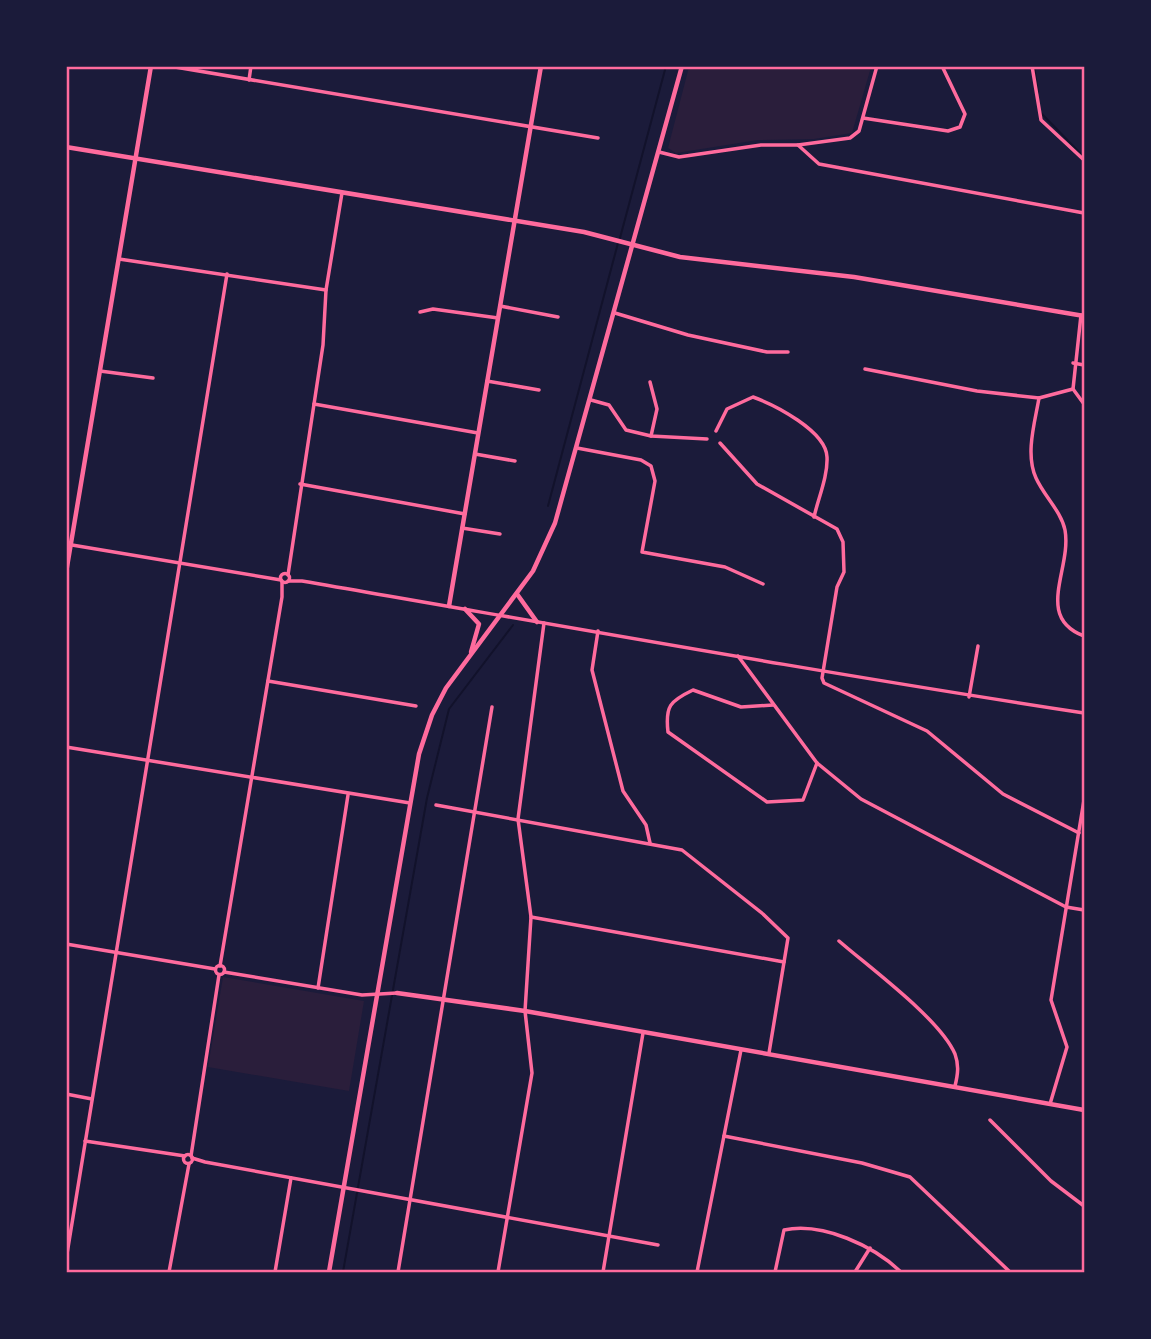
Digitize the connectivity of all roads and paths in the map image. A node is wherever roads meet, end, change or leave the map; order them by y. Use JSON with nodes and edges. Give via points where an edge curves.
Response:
{"nodes":[{"id":1,"x":151,"y":66,"type":"edge"},
{"id":2,"x":169,"y":66,"type":"edge"},
{"id":3,"x":251,"y":66,"type":"edge"},
{"id":4,"x":541,"y":66,"type":"edge"},
{"id":5,"x":682,"y":66,"type":"edge"},
{"id":6,"x":877,"y":66,"type":"edge"},
{"id":7,"x":942,"y":66,"type":"edge"},
{"id":8,"x":1032,"y":66,"type":"edge"},
{"id":9,"x":249,"y":80,"type":"junction"},
{"id":10,"x":863,"y":118,"type":"junction"},
{"id":11,"x":531,"y":127,"type":"junction"},
{"id":12,"x":598,"y":138,"type":"dead end"},
{"id":13,"x":798,"y":145,"type":"junction"},
{"id":14,"x":66,"y":147,"type":"edge"},
{"id":15,"x":659,"y":152,"type":"junction"},
{"id":16,"x":135,"y":159,"type":"junction"},
{"id":17,"x":1084,"y":160,"type":"edge"},
{"id":18,"x":342,"y":192,"type":"junction"},
{"id":19,"x":1084,"y":213,"type":"edge"},
{"id":20,"x":514,"y":220,"type":"junction"},
{"id":21,"x":634,"y":245,"type":"junction"},
{"id":22,"x":118,"y":259,"type":"junction"},
{"id":23,"x":226,"y":274,"type":"junction"},
{"id":24,"x":326,"y":290,"type":"junction"},
{"id":25,"x":500,"y":306,"type":"junction"},
{"id":26,"x":420,"y":312,"type":"dead end"},
{"id":27,"x":615,"y":313,"type":"junction"},
{"id":28,"x":1083,"y":315,"type":"edge"},
{"id":29,"x":558,"y":317,"type":"dead end"},
{"id":30,"x":498,"y":318,"type":"junction"},
{"id":31,"x":788,"y":352,"type":"dead end"},
{"id":32,"x":1073,"y":363,"type":"junction"},
{"id":33,"x":1084,"y":365,"type":"edge"},
{"id":34,"x":865,"y":369,"type":"dead end"},
{"id":35,"x":100,"y":371,"type":"junction"},
{"id":36,"x":153,"y":378,"type":"dead end"},
{"id":37,"x":487,"y":381,"type":"junction"},
{"id":38,"x":650,"y":383,"type":"dead end"},
{"id":39,"x":1073,"y":389,"type":"junction"},
{"id":40,"x":539,"y":390,"type":"dead end"},
{"id":41,"x":1039,"y":398,"type":"junction"},
{"id":42,"x":591,"y":400,"type":"junction"},
{"id":43,"x":314,"y":404,"type":"junction"},
{"id":44,"x":1084,"y":404,"type":"edge"},
{"id":45,"x":716,"y":431,"type":"dead end"},
{"id":46,"x":478,"y":433,"type":"junction"},
{"id":47,"x":651,"y":436,"type":"junction"},
{"id":48,"x":707,"y":439,"type":"dead end"},
{"id":49,"x":720,"y":443,"type":"dead end"},
{"id":50,"x":577,"y":447,"type":"junction"},
{"id":51,"x":475,"y":454,"type":"junction"},
{"id":52,"x":515,"y":461,"type":"dead end"},
{"id":53,"x":300,"y":484,"type":"junction"},
{"id":54,"x":465,"y":514,"type":"junction"},
{"id":55,"x":814,"y":517,"type":"junction"},
{"id":56,"x":462,"y":528,"type":"junction"},
{"id":57,"x":500,"y":534,"type":"dead end"},
{"id":58,"x":69,"y":544,"type":"edge"},
{"id":59,"x":180,"y":562,"type":"junction"},
{"id":60,"x":66,"y":573,"type":"edge"},
{"id":61,"x":285,"y":578,"type":"junction"},
{"id":62,"x":763,"y":584,"type":"dead end"},
{"id":63,"x":517,"y":594,"type":"junction"},
{"id":64,"x":449,"y":606,"type":"junction"},
{"id":65,"x":465,"y":609,"type":"junction"},
{"id":66,"x":501,"y":615,"type":"junction"},
{"id":67,"x":537,"y":622,"type":"junction"},
{"id":68,"x":544,"y":623,"type":"junction"},
{"id":69,"x":598,"y":631,"type":"junction"},
{"id":70,"x":1084,"y":636,"type":"edge"},
{"id":71,"x":978,"y":646,"type":"dead end"},
{"id":72,"x":737,"y":654,"type":"junction"},
{"id":73,"x":470,"y":656,"type":"junction"},
{"id":74,"x":823,"y":670,"type":"junction"},
{"id":75,"x":268,"y":681,"type":"junction"},
{"id":76,"x":969,"y":697,"type":"junction"},
{"id":77,"x":773,"y":705,"type":"junction"},
{"id":78,"x":416,"y":706,"type":"dead end"},
{"id":79,"x":492,"y":708,"type":"dead end"},
{"id":80,"x":1084,"y":713,"type":"edge"},
{"id":81,"x":66,"y":747,"type":"edge"},
{"id":82,"x":146,"y":759,"type":"junction"},
{"id":83,"x":817,"y":763,"type":"junction"},
{"id":84,"x":252,"y":777,"type":"junction"},
{"id":85,"x":348,"y":794,"type":"junction"},
{"id":86,"x":1084,"y":800,"type":"edge"},
{"id":87,"x":410,"y":803,"type":"junction"},
{"id":88,"x":436,"y":805,"type":"dead end"},
{"id":89,"x":474,"y":811,"type":"junction"},
{"id":90,"x":518,"y":819,"type":"junction"},
{"id":91,"x":1079,"y":833,"type":"junction"},
{"id":92,"x":650,"y":843,"type":"junction"},
{"id":93,"x":1066,"y":907,"type":"junction"},
{"id":94,"x":1084,"y":910,"type":"edge"},
{"id":95,"x":531,"y":917,"type":"junction"},
{"id":96,"x":839,"y":940,"type":"dead end"},
{"id":97,"x":66,"y":944,"type":"edge"},
{"id":98,"x":117,"y":953,"type":"junction"},
{"id":99,"x":784,"y":962,"type":"junction"},
{"id":100,"x":218,"y":968,"type":"junction"},
{"id":101,"x":224,"y":972,"type":"junction"},
{"id":102,"x":219,"y":975,"type":"junction"},
{"id":103,"x":318,"y":988,"type":"junction"},
{"id":104,"x":397,"y":993,"type":"joint"},
{"id":105,"x":376,"y":996,"type":"junction"},
{"id":106,"x":443,"y":999,"type":"junction"},
{"id":107,"x":525,"y":1011,"type":"junction"},
{"id":108,"x":643,"y":1033,"type":"junction"},
{"id":109,"x":741,"y":1049,"type":"junction"},
{"id":110,"x":769,"y":1053,"type":"junction"},
{"id":111,"x":955,"y":1086,"type":"junction"},
{"id":112,"x":66,"y":1094,"type":"edge"},
{"id":113,"x":92,"y":1099,"type":"junction"},
{"id":114,"x":1050,"y":1104,"type":"junction"},
{"id":115,"x":1084,"y":1110,"type":"edge"},
{"id":116,"x":990,"y":1120,"type":"dead end"},
{"id":117,"x":724,"y":1136,"type":"junction"},
{"id":118,"x":85,"y":1142,"type":"junction"},
{"id":119,"x":188,"y":1159,"type":"junction"},
{"id":120,"x":291,"y":1178,"type":"junction"},
{"id":121,"x":343,"y":1187,"type":"junction"},
{"id":122,"x":410,"y":1199,"type":"junction"},
{"id":123,"x":1084,"y":1206,"type":"edge"},
{"id":124,"x":508,"y":1217,"type":"junction"},
{"id":125,"x":609,"y":1236,"type":"junction"},
{"id":126,"x":658,"y":1245,"type":"dead end"},
{"id":127,"x":870,"y":1248,"type":"junction"},
{"id":128,"x":66,"y":1259,"type":"edge"},
{"id":129,"x":169,"y":1272,"type":"edge"},
{"id":130,"x":275,"y":1272,"type":"edge"},
{"id":131,"x":329,"y":1272,"type":"edge"},
{"id":132,"x":398,"y":1272,"type":"edge"},
{"id":133,"x":498,"y":1272,"type":"edge"},
{"id":134,"x":603,"y":1272,"type":"edge"},
{"id":135,"x":697,"y":1272,"type":"edge"},
{"id":136,"x":775,"y":1272,"type":"edge"},
{"id":137,"x":855,"y":1272,"type":"edge"},
{"id":138,"x":901,"y":1272,"type":"edge"},
{"id":139,"x":1010,"y":1272,"type":"edge"}],
"edges":[{"from":1,"to":16,"type":"main road"},
{"from":2,"to":9,"type":"street"},
{"from":3,"to":9,"type":"street"},
{"from":4,"to":11,"type":"main road"},
{"from":5,"to":15,"type":"main road"},
{"from":6,"to":10,"type":"street"},
{"from":7,"to":10,"type":"street","via":[[965,114],[960,127],[948,131]]},
{"from":8,"to":17,"type":"street","via":[[1041,120]]},
{"from":9,"to":11,"type":"street"},
{"from":10,"to":13,"type":"street","via":[[859,131],[850,138]]},
{"from":11,"to":12,"type":"street"},
{"from":11,"to":20,"type":"main road"},
{"from":13,"to":15,"type":"street","via":[[761,145],[679,157]]},
{"from":13,"to":19,"type":"street","via":[[819,164]]},
{"from":14,"to":16,"type":"main road"},
{"from":15,"to":21,"type":"main road"},
{"from":16,"to":18,"type":"main road"},
{"from":16,"to":22,"type":"main road"},
{"from":18,"to":20,"type":"main road"},
{"from":18,"to":24,"type":"street"},
{"from":20,"to":21,"type":"main road"},
{"from":20,"to":25,"type":"main road"},
{"from":21,"to":27,"type":"main road"},
{"from":21,"to":28,"type":"main road","via":[[680,257],[854,277]]},
{"from":22,"to":23,"type":"street"},
{"from":22,"to":35,"type":"main road"},
{"from":23,"to":24,"type":"street"},
{"from":23,"to":59,"type":"street"},
{"from":24,"to":43,"type":"street"},
{"from":25,"to":29,"type":"street"},
{"from":25,"to":30,"type":"main road"},
{"from":26,"to":30,"type":"street","via":[[433,309]]},
{"from":27,"to":31,"type":"street","via":[[688,335],[767,352]]},
{"from":27,"to":42,"type":"main road"},
{"from":28,"to":32,"type":"street"},
{"from":30,"to":37,"type":"main road"},
{"from":32,"to":33,"type":"street"},
{"from":32,"to":39,"type":"street"},
{"from":34,"to":41,"type":"street"},
{"from":35,"to":36,"type":"street"},
{"from":35,"to":58,"type":"main road"},
{"from":37,"to":40,"type":"street"},
{"from":37,"to":46,"type":"main road"},
{"from":38,"to":47,"type":"street","via":[[657,409]]},
{"from":39,"to":41,"type":"street"},
{"from":39,"to":44,"type":"street"},
{"from":41,"to":70,"type":"street","via":[[1032,466],[1065,531],[1058,609],[1069,629]]},
{"from":42,"to":47,"type":"street","via":[[609,405],[626,430]]},
{"from":42,"to":50,"type":"main road"},
{"from":43,"to":46,"type":"street"},
{"from":43,"to":53,"type":"street"},
{"from":45,"to":55,"type":"street","via":[[727,409],[753,397],[776,405],[822,441],[827,457]]},
{"from":46,"to":51,"type":"main road"},
{"from":47,"to":48,"type":"street"},
{"from":49,"to":55,"type":"street","via":[[757,484]]},
{"from":50,"to":62,"type":"street","via":[[642,460],[651,466],[655,481],[642,552],[724,567]]},
{"from":50,"to":63,"type":"main road","via":[[561,507],[533,571]]},
{"from":51,"to":52,"type":"street"},
{"from":51,"to":54,"type":"main road"},
{"from":53,"to":54,"type":"street"},
{"from":53,"to":61,"type":"street"},
{"from":54,"to":56,"type":"main road"},
{"from":55,"to":74,"type":"street","via":[[837,530],[843,542],[844,572],[837,587]]},
{"from":56,"to":57,"type":"street"},
{"from":56,"to":64,"type":"main road"},
{"from":58,"to":59,"type":"street"},
{"from":58,"to":60,"type":"main road"},
{"from":59,"to":61,"type":"street"},
{"from":59,"to":82,"type":"street"},
{"from":61,"to":64,"type":"street"},
{"from":61,"to":75,"type":"street"},
{"from":63,"to":66,"type":"main road"},
{"from":63,"to":67,"type":"main road"},
{"from":64,"to":65,"type":"street"},
{"from":65,"to":66,"type":"street"},
{"from":65,"to":73,"type":"main road","via":[[479,624]]},
{"from":66,"to":67,"type":"street"},
{"from":66,"to":73,"type":"main road"},
{"from":67,"to":68,"type":"street"},
{"from":68,"to":69,"type":"street"},
{"from":68,"to":90,"type":"street"},
{"from":69,"to":72,"type":"street"},
{"from":69,"to":92,"type":"street","via":[[592,670],[622,790],[646,825]]},
{"from":71,"to":76,"type":"street"},
{"from":72,"to":74,"type":"street"},
{"from":72,"to":77,"type":"street"},
{"from":73,"to":87,"type":"main road","via":[[432,715]]},
{"from":74,"to":76,"type":"street"},
{"from":74,"to":91,"type":"street","via":[[824,683],[928,731],[1003,794]]},
{"from":75,"to":78,"type":"street"},
{"from":75,"to":84,"type":"street"},
{"from":76,"to":80,"type":"street"},
{"from":77,"to":83,"type":"street"},
{"from":77,"to":83,"type":"street","via":[[741,707],[693,690],[676,698],[666,713],[668,732],[767,802],[803,800]]},
{"from":79,"to":89,"type":"street"},
{"from":81,"to":82,"type":"street"},
{"from":82,"to":84,"type":"street"},
{"from":82,"to":98,"type":"street"},
{"from":83,"to":93,"type":"street","via":[[861,799]]},
{"from":84,"to":85,"type":"street"},
{"from":84,"to":100,"type":"street"},
{"from":85,"to":87,"type":"street"},
{"from":85,"to":103,"type":"street"},
{"from":86,"to":91,"type":"street"},
{"from":87,"to":105,"type":"main road"},
{"from":88,"to":89,"type":"street"},
{"from":89,"to":90,"type":"street"},
{"from":89,"to":106,"type":"street"},
{"from":90,"to":92,"type":"street"},
{"from":90,"to":95,"type":"street"},
{"from":91,"to":93,"type":"street"},
{"from":92,"to":99,"type":"street","via":[[682,850],[764,914],[788,939]]},
{"from":93,"to":94,"type":"street"},
{"from":93,"to":114,"type":"street","via":[[1051,1000],[1067,1047]]},
{"from":95,"to":99,"type":"street"},
{"from":95,"to":107,"type":"street"},
{"from":96,"to":111,"type":"street","via":[[941,1031],[957,1062]]},
{"from":97,"to":98,"type":"street"},
{"from":98,"to":100,"type":"street"},
{"from":98,"to":113,"type":"street"},
{"from":99,"to":110,"type":"street"},
{"from":100,"to":101,"type":"street"},
{"from":100,"to":102,"type":"street"},
{"from":101,"to":102,"type":"street"},
{"from":101,"to":103,"type":"street"},
{"from":102,"to":119,"type":"street"},
{"from":103,"to":105,"type":"street"},
{"from":104,"to":105,"type":"street"},
{"from":104,"to":106,"type":"main road"},
{"from":105,"to":121,"type":"main road"},
{"from":106,"to":107,"type":"main road"},
{"from":106,"to":122,"type":"street"},
{"from":107,"to":108,"type":"main road"},
{"from":107,"to":124,"type":"street","via":[[532,1073]]},
{"from":108,"to":109,"type":"main road"},
{"from":108,"to":125,"type":"street"},
{"from":109,"to":110,"type":"main road"},
{"from":109,"to":117,"type":"street"},
{"from":110,"to":111,"type":"main road"},
{"from":111,"to":114,"type":"main road"},
{"from":112,"to":113,"type":"street"},
{"from":113,"to":118,"type":"street"},
{"from":114,"to":115,"type":"main road"},
{"from":116,"to":123,"type":"street","via":[[1051,1181]]},
{"from":117,"to":135,"type":"street"},
{"from":117,"to":139,"type":"street","via":[[910,1177]]},
{"from":118,"to":119,"type":"street"},
{"from":118,"to":128,"type":"street"},
{"from":119,"to":120,"type":"street"},
{"from":119,"to":129,"type":"street"},
{"from":120,"to":121,"type":"street"},
{"from":120,"to":130,"type":"street"},
{"from":121,"to":122,"type":"street"},
{"from":121,"to":131,"type":"main road"},
{"from":122,"to":124,"type":"street"},
{"from":122,"to":132,"type":"street"},
{"from":124,"to":125,"type":"street"},
{"from":124,"to":133,"type":"street"},
{"from":125,"to":126,"type":"street"},
{"from":125,"to":134,"type":"street"},
{"from":127,"to":136,"type":"street","via":[[847,1237],[784,1230]]},
{"from":127,"to":137,"type":"street"},
{"from":127,"to":138,"type":"street"}]}
